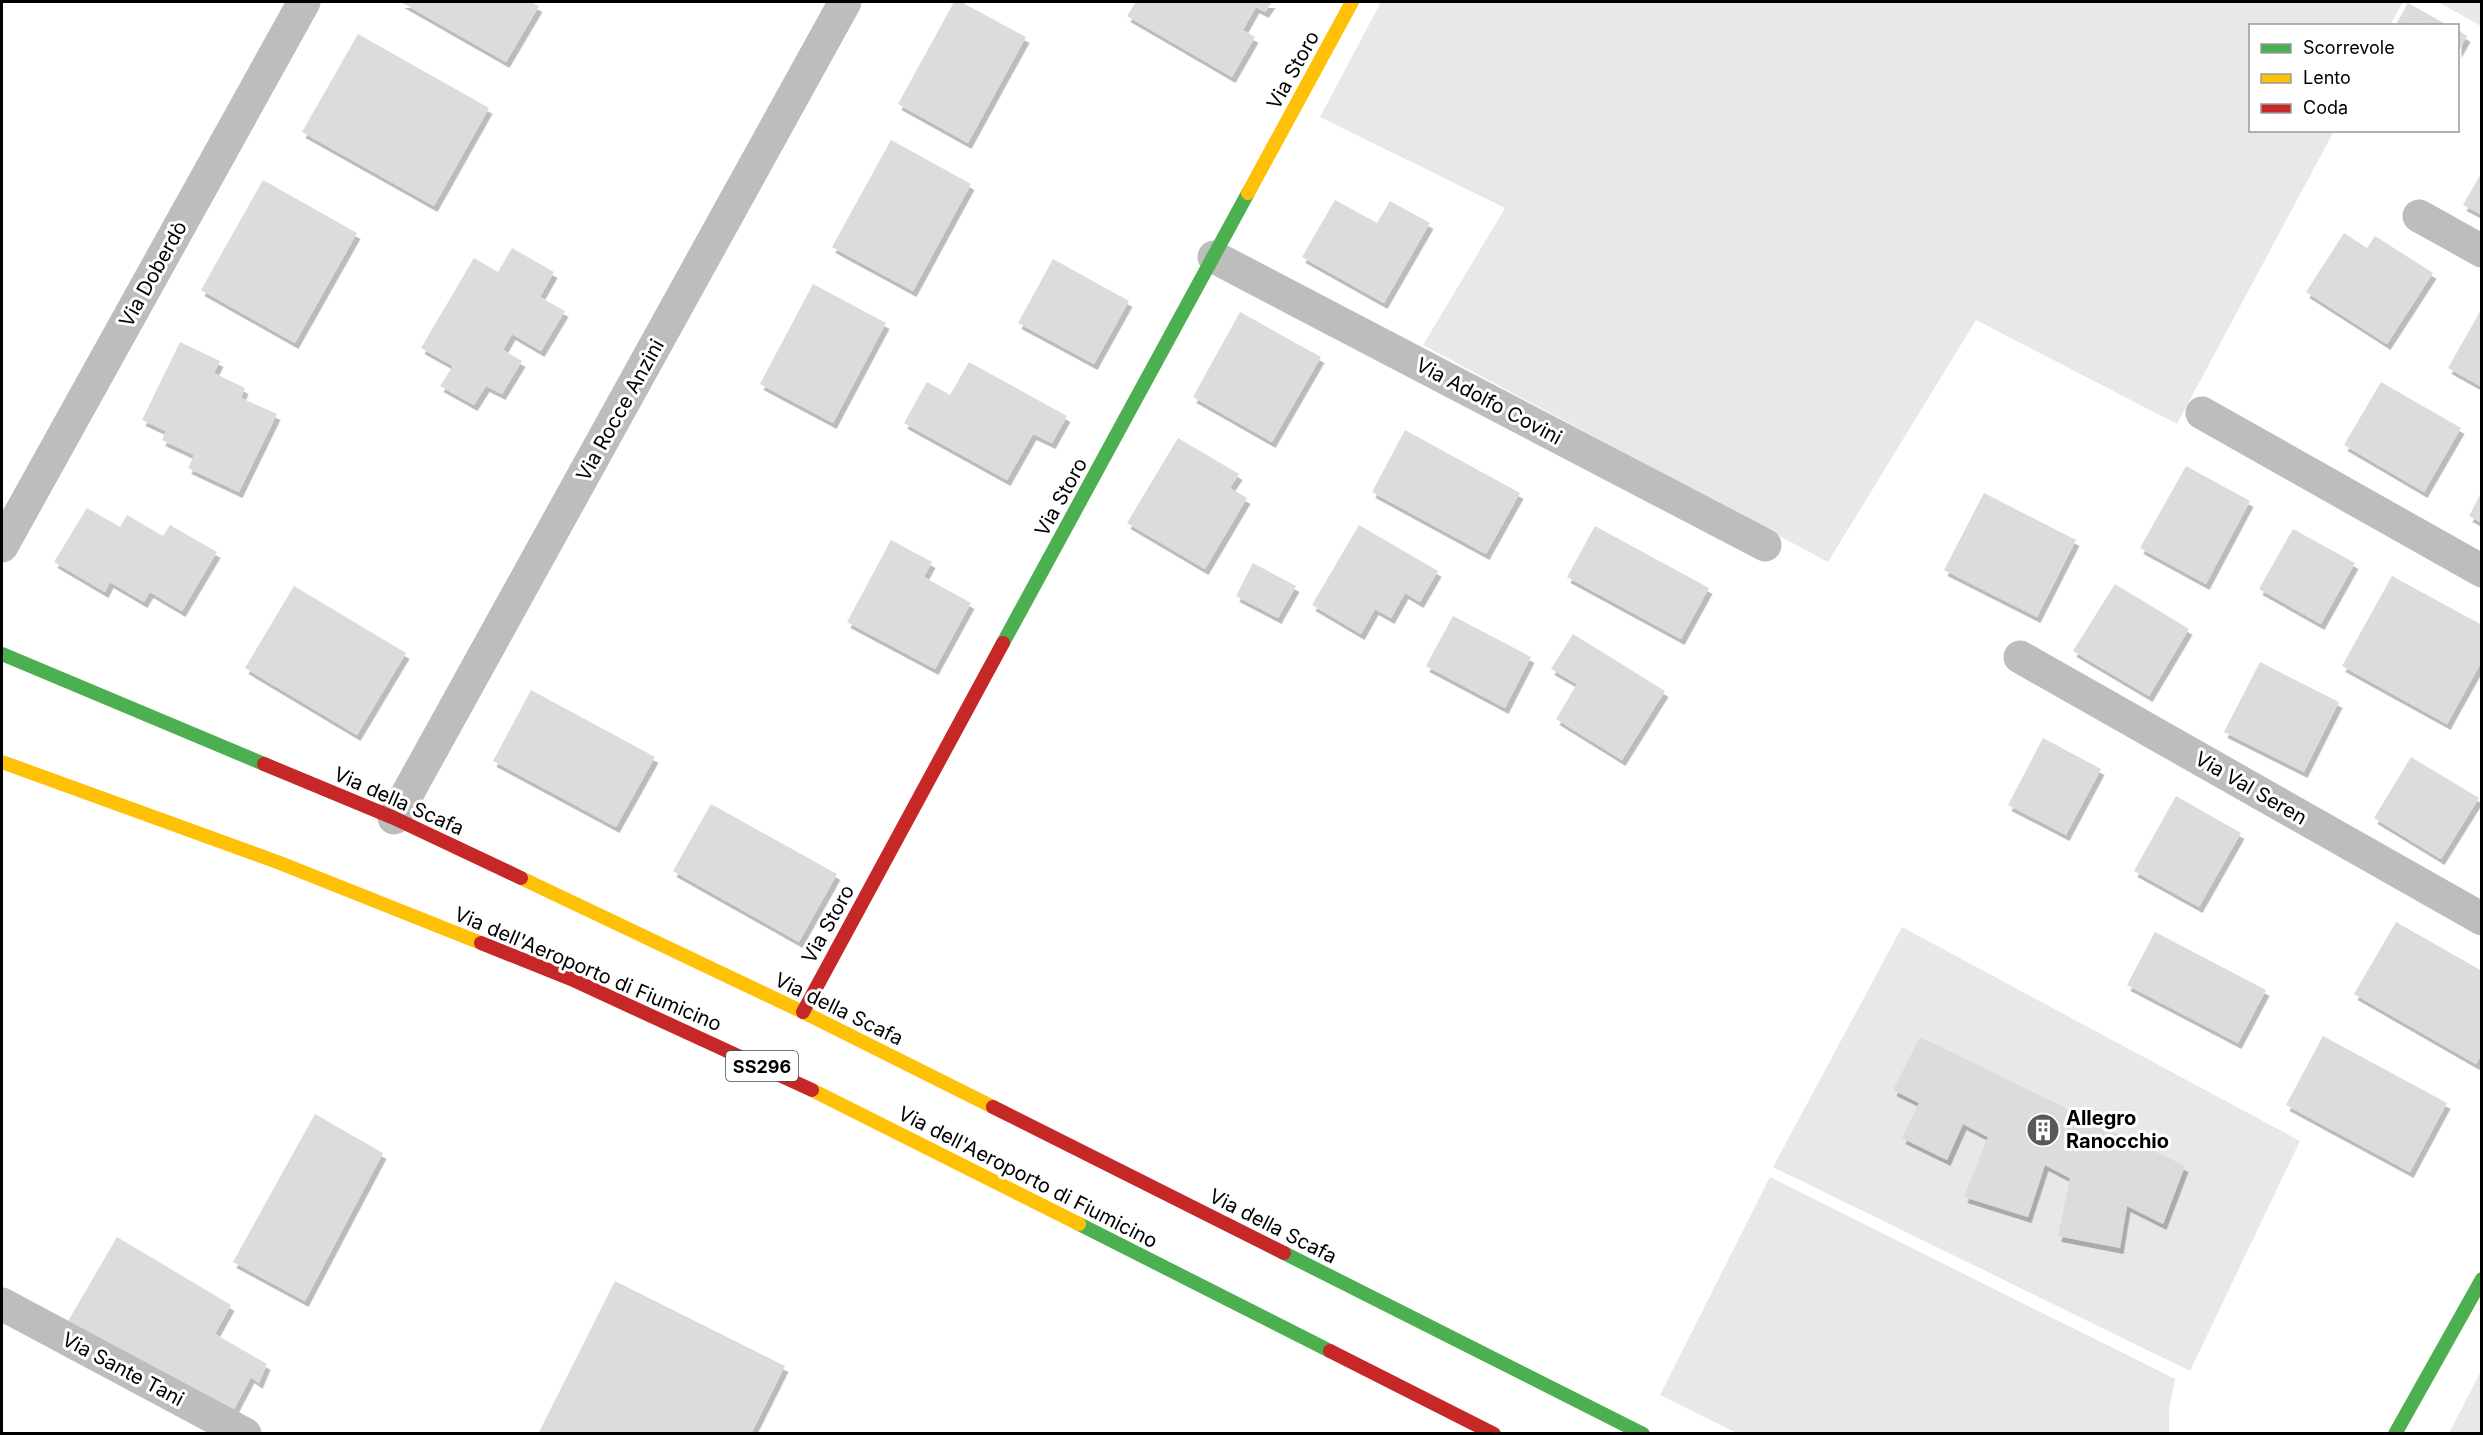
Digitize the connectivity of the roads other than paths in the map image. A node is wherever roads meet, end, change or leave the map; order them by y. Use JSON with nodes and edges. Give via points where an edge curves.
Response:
{"nodes":[{"id":1,"x":304,"y":2,"type":"edge"},
{"id":2,"x":845,"y":2,"type":"edge"},
{"id":3,"x":1353,"y":2,"type":"edge"},
{"id":4,"x":2419,"y":216,"type":"dead end"},
{"id":5,"x":2481,"y":251,"type":"edge"},
{"id":6,"x":1214,"y":257,"type":"junction"},
{"id":7,"x":2202,"y":413,"type":"dead end"},
{"id":8,"x":1765,"y":545,"type":"dead end"},
{"id":9,"x":2,"y":546,"type":"edge"},
{"id":10,"x":2481,"y":571,"type":"edge"},
{"id":11,"x":2,"y":654,"type":"edge"},
{"id":12,"x":2020,"y":657,"type":"dead end"},
{"id":13,"x":2,"y":762,"type":"edge"},
{"id":14,"x":394,"y":818,"type":"junction"},
{"id":15,"x":2481,"y":919,"type":"edge"},
{"id":16,"x":803,"y":1012,"type":"junction"},
{"id":17,"x":2481,"y":1279,"type":"edge"},
{"id":18,"x":2,"y":1304,"type":"edge"},
{"id":19,"x":2395,"y":1432,"type":"edge"},
{"id":20,"x":245,"y":1434,"type":"edge"},
{"id":21,"x":1494,"y":1434,"type":"edge"},
{"id":22,"x":1643,"y":1434,"type":"edge"}],
"edges":[{"from":1,"to":9,"type":"street","name":"Via Doberdò"},
{"from":2,"to":14,"type":"street","name":"Via Rocce Anzini"},
{"from":3,"to":6,"type":"street","name":"Via Storo"},
{"from":4,"to":5,"type":"street"},
{"from":6,"to":8,"type":"street","name":"Via Adolfo Covini"},
{"from":6,"to":16,"type":"street","name":"Via Storo"},
{"from":7,"to":10,"type":"street"},
{"from":11,"to":14,"type":"street","name":"Via della Scafa"},
{"from":12,"to":15,"type":"street","name":"Via Val Seren"},
{"from":13,"to":21,"type":"street","name":"Via dell'Aeroporto di Fiumicino","number":"SS296","via":[[280,863],[571,979],[793,1080]]},
{"from":14,"to":16,"type":"street","name":"Via della Scafa"},
{"from":16,"to":22,"type":"street","name":"Via della Scafa"},
{"from":17,"to":19,"type":"street"},
{"from":18,"to":20,"type":"street","name":"Via Sante Tani"}]}
